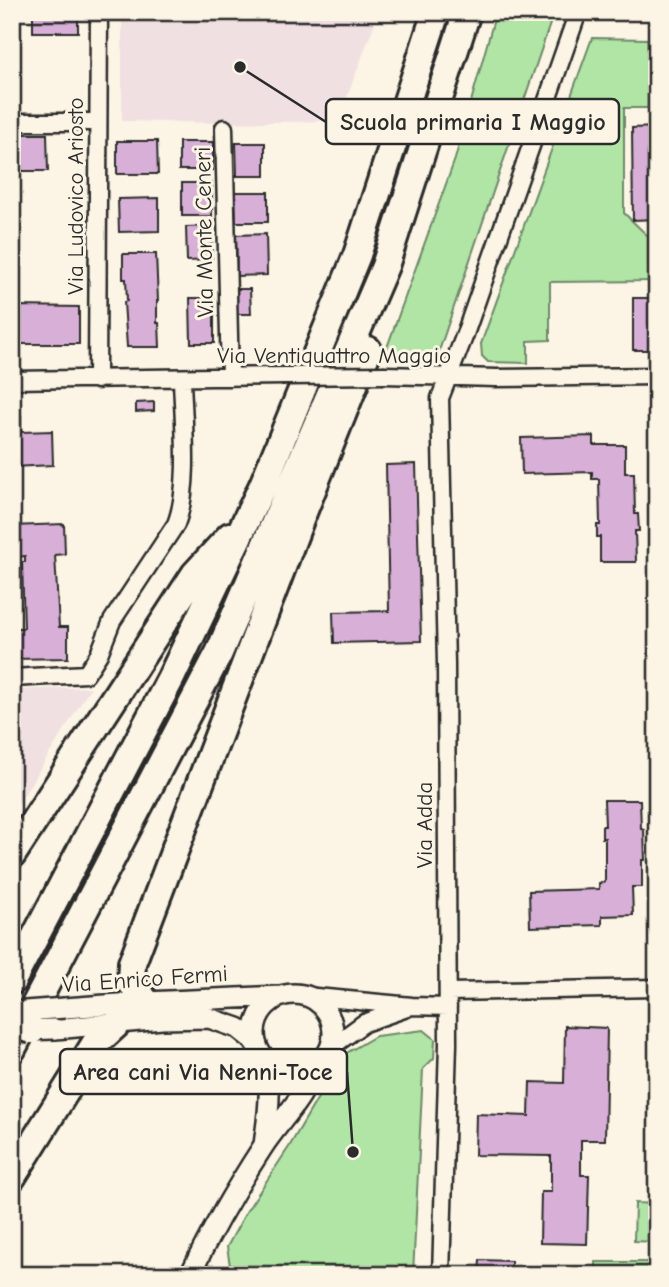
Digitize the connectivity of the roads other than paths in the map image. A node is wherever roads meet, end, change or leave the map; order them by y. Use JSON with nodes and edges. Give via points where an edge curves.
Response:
{"nodes":[{"id":1,"x":99,"y":12,"type":"edge"},
{"id":2,"x":436,"y":12,"type":"edge"},
{"id":3,"x":467,"y":12,"type":"edge"},
{"id":4,"x":578,"y":12,"type":"edge"},
{"id":5,"x":12,"y":122,"type":"edge"},
{"id":6,"x":98,"y":122,"type":"junction"},
{"id":7,"x":224,"y":128,"type":"dead end"},
{"id":8,"x":385,"y":265,"type":"junction"},
{"id":9,"x":657,"y":376,"type":"edge"},
{"id":10,"x":230,"y":377,"type":"junction"},
{"id":11,"x":448,"y":377,"type":"junction"},
{"id":12,"x":182,"y":379,"type":"junction"},
{"id":13,"x":12,"y":380,"type":"edge"},
{"id":14,"x":97,"y":380,"type":"junction"},
{"id":15,"x":250,"y":514,"type":"junction"},
{"id":16,"x":12,"y":678,"type":"edge"},
{"id":17,"x":12,"y":855,"type":"edge"},
{"id":18,"x":12,"y":981,"type":"edge"},
{"id":19,"x":657,"y":988,"type":"edge"},
{"id":20,"x":282,"y":996,"type":"junction"},
{"id":21,"x":305,"y":996,"type":"junction"},
{"id":22,"x":448,"y":1000,"type":"junction"},
{"id":23,"x":146,"y":1002,"type":"junction"},
{"id":24,"x":412,"y":1006,"type":"junction"},
{"id":25,"x":12,"y":1012,"type":"edge"},
{"id":26,"x":120,"y":1022,"type":"junction"},
{"id":27,"x":28,"y":1028,"type":"edge"},
{"id":28,"x":330,"y":1048,"type":"junction"},
{"id":29,"x":12,"y":1049,"type":"edge"},
{"id":30,"x":260,"y":1051,"type":"junction"},
{"id":31,"x":314,"y":1066,"type":"junction"},
{"id":32,"x":263,"y":1146,"type":"junction"},
{"id":33,"x":12,"y":1177,"type":"edge"},
{"id":34,"x":190,"y":1275,"type":"edge"},
{"id":35,"x":441,"y":1275,"type":"edge"}],
"edges":[{"from":1,"to":6,"type":"street","name":"Via Ludovico Ariosto"},
{"from":2,"to":15,"type":"highway","via":[[357,255]]},
{"from":3,"to":8,"type":"highway"},
{"from":4,"to":11,"type":"street","name":"Via Adda"},
{"from":5,"to":6,"type":"street"},
{"from":6,"to":14,"type":"street","name":"Via Ludovico Ariosto"},
{"from":7,"to":10,"type":"street","name":"Via Monte Ceneri"},
{"from":8,"to":23,"type":"highway","via":[[380,320],[132,963],[131,982]]},
{"from":8,"to":29,"type":"highway","via":[[219,653]]},
{"from":9,"to":11,"type":"street","name":"Via Ventiquattro Maggio"},
{"from":10,"to":11,"type":"street","name":"Via Ventiquattro Maggio","bridge":true},
{"from":10,"to":12,"type":"street","name":"Via Ventiquattro Maggio"},
{"from":11,"to":22,"type":"street","name":"Via Adda","via":[[440,398]]},
{"from":12,"to":14,"type":"street","name":"Via Ventiquattro Maggio"},
{"from":12,"to":16,"type":"street","via":[[184,484],[176,524],[107,631],[86,674]]},
{"from":13,"to":14,"type":"street","name":"Via Ventiquattro Maggio"},
{"from":15,"to":17,"type":"highway","via":[[195,574]]},
{"from":15,"to":18,"type":"highway","via":[[172,678]]},
{"from":19,"to":22,"type":"street"},
{"from":20,"to":21,"type":"street"},
{"from":20,"to":23,"type":"street","name":"Via Enrico Fermi"},
{"from":20,"to":30,"type":"street","via":[[268,1004],[259,1017],[255,1032]]},
{"from":21,"to":24,"type":"street"},
{"from":21,"to":28,"type":"street","via":[[327,1012],[333,1030]]},
{"from":22,"to":24,"type":"street"},
{"from":22,"to":35,"type":"street","name":"Via Adda"},
{"from":23,"to":25,"type":"street","name":"Via Enrico Fermi","bridge":true},
{"from":24,"to":28,"type":"street","via":[[364,1023]]},
{"from":26,"to":27,"type":"street","name":"Via Enrico Fermi"},
{"from":26,"to":30,"type":"street","name":"Via Enrico Fermi","via":[[209,1018],[238,1028]]},
{"from":26,"to":33,"type":"highway","via":[[95,1044]]},
{"from":28,"to":31,"type":"street"},
{"from":30,"to":31,"type":"street","via":[[269,1063],[286,1071]]},
{"from":30,"to":32,"type":"street","via":[[271,1095]]},
{"from":31,"to":32,"type":"street","via":[[299,1100]]},
{"from":32,"to":34,"type":"street"}]}
